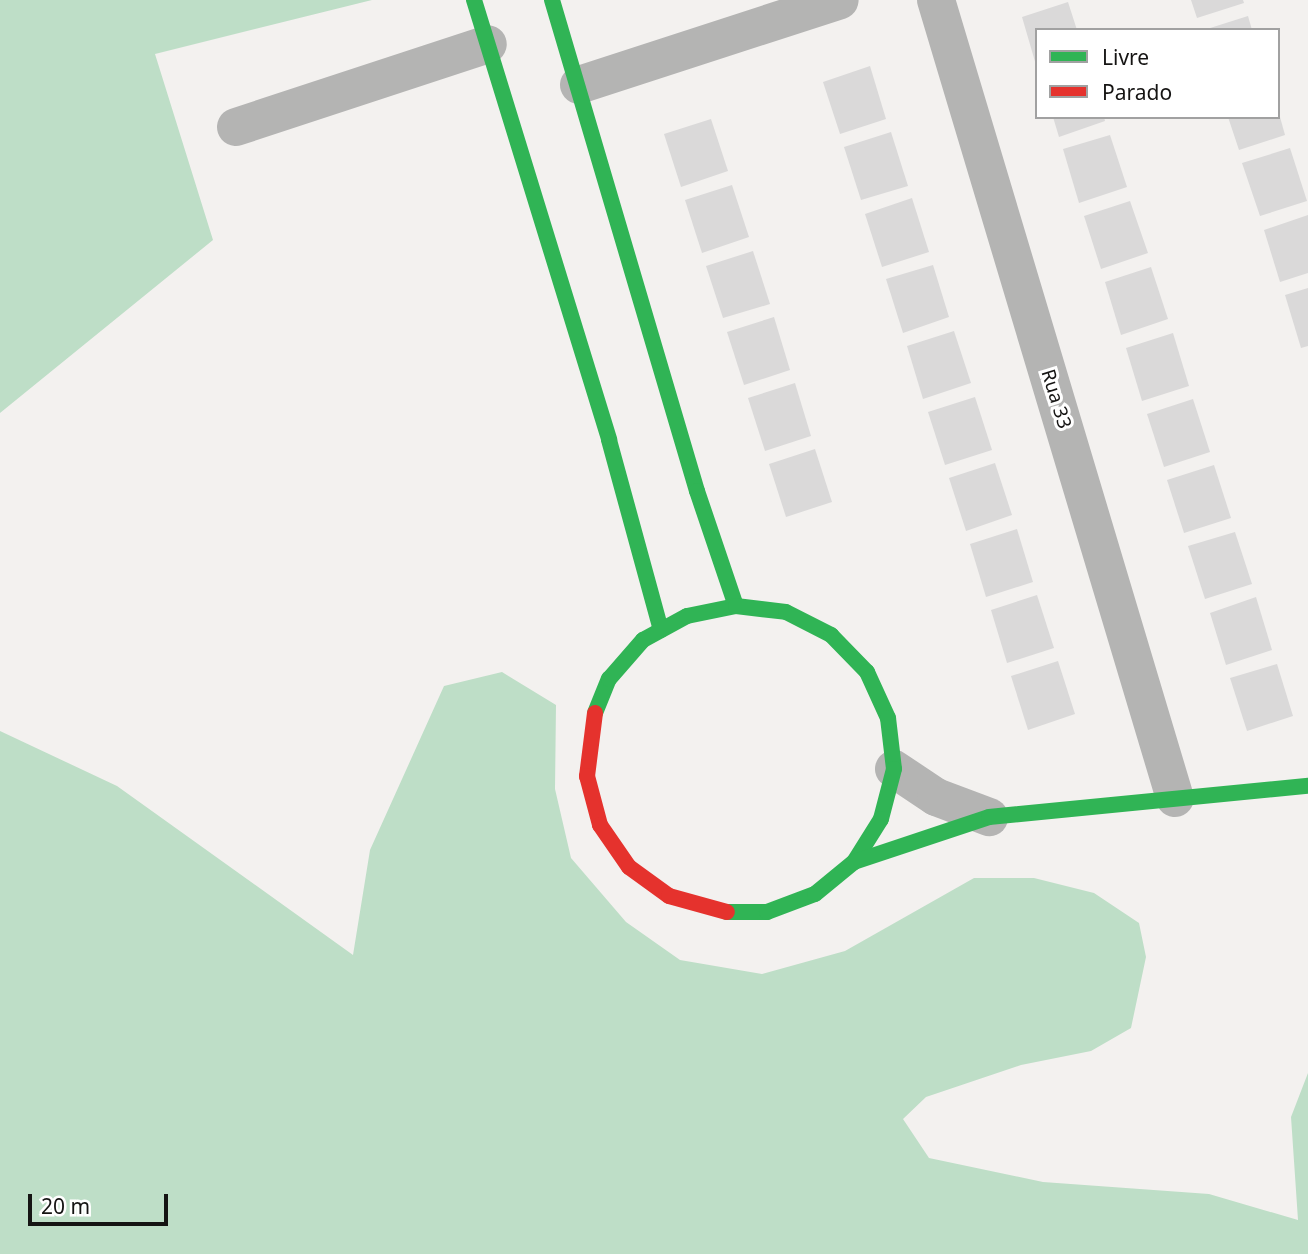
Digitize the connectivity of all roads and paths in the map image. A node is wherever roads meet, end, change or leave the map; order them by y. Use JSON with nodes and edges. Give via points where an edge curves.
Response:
{"nodes":[{"id":1,"x":474,"y":0,"type":"edge"},
{"id":2,"x":552,"y":0,"type":"edge"},
{"id":3,"x":840,"y":0,"type":"edge"},
{"id":4,"x":936,"y":0,"type":"edge"},
{"id":5,"x":488,"y":44,"type":"junction"},
{"id":6,"x":579,"y":85,"type":"junction"},
{"id":7,"x":236,"y":127,"type":"dead end"},
{"id":8,"x":736,"y":606,"type":"junction"},
{"id":9,"x":660,"y":630,"type":"junction"},
{"id":10,"x":894,"y":769,"type":"junction"},
{"id":11,"x":1308,"y":786,"type":"edge"},
{"id":12,"x":1175,"y":798,"type":"junction"},
{"id":13,"x":989,"y":817,"type":"junction"},
{"id":14,"x":854,"y":862,"type":"junction"}],
"edges":[{"from":1,"to":5,"type":"street"},
{"from":2,"to":6,"type":"street"},
{"from":3,"to":6,"type":"street"},
{"from":4,"to":12,"type":"street","name":"Rua 33"},
{"from":5,"to":7,"type":"street"},
{"from":5,"to":9,"type":"street","via":[[632,517]]},
{"from":6,"to":8,"type":"street","via":[[693,478]]},
{"from":8,"to":9,"type":"street","via":[[687,615]]},
{"from":8,"to":10,"type":"street","via":[[786,612],[831,635],[867,672],[888,718]]},
{"from":9,"to":14,"type":"street","via":[[643,640],[609,679],[590,725],[587,776],[600,825],[629,867],[669,896],[717,912],[767,912],[814,894]]},
{"from":10,"to":13,"type":"street","via":[[936,796]]},
{"from":10,"to":14,"type":"street","via":[[881,819]]},
{"from":11,"to":12,"type":"street"},
{"from":12,"to":13,"type":"street"},
{"from":13,"to":14,"type":"street"}]}
